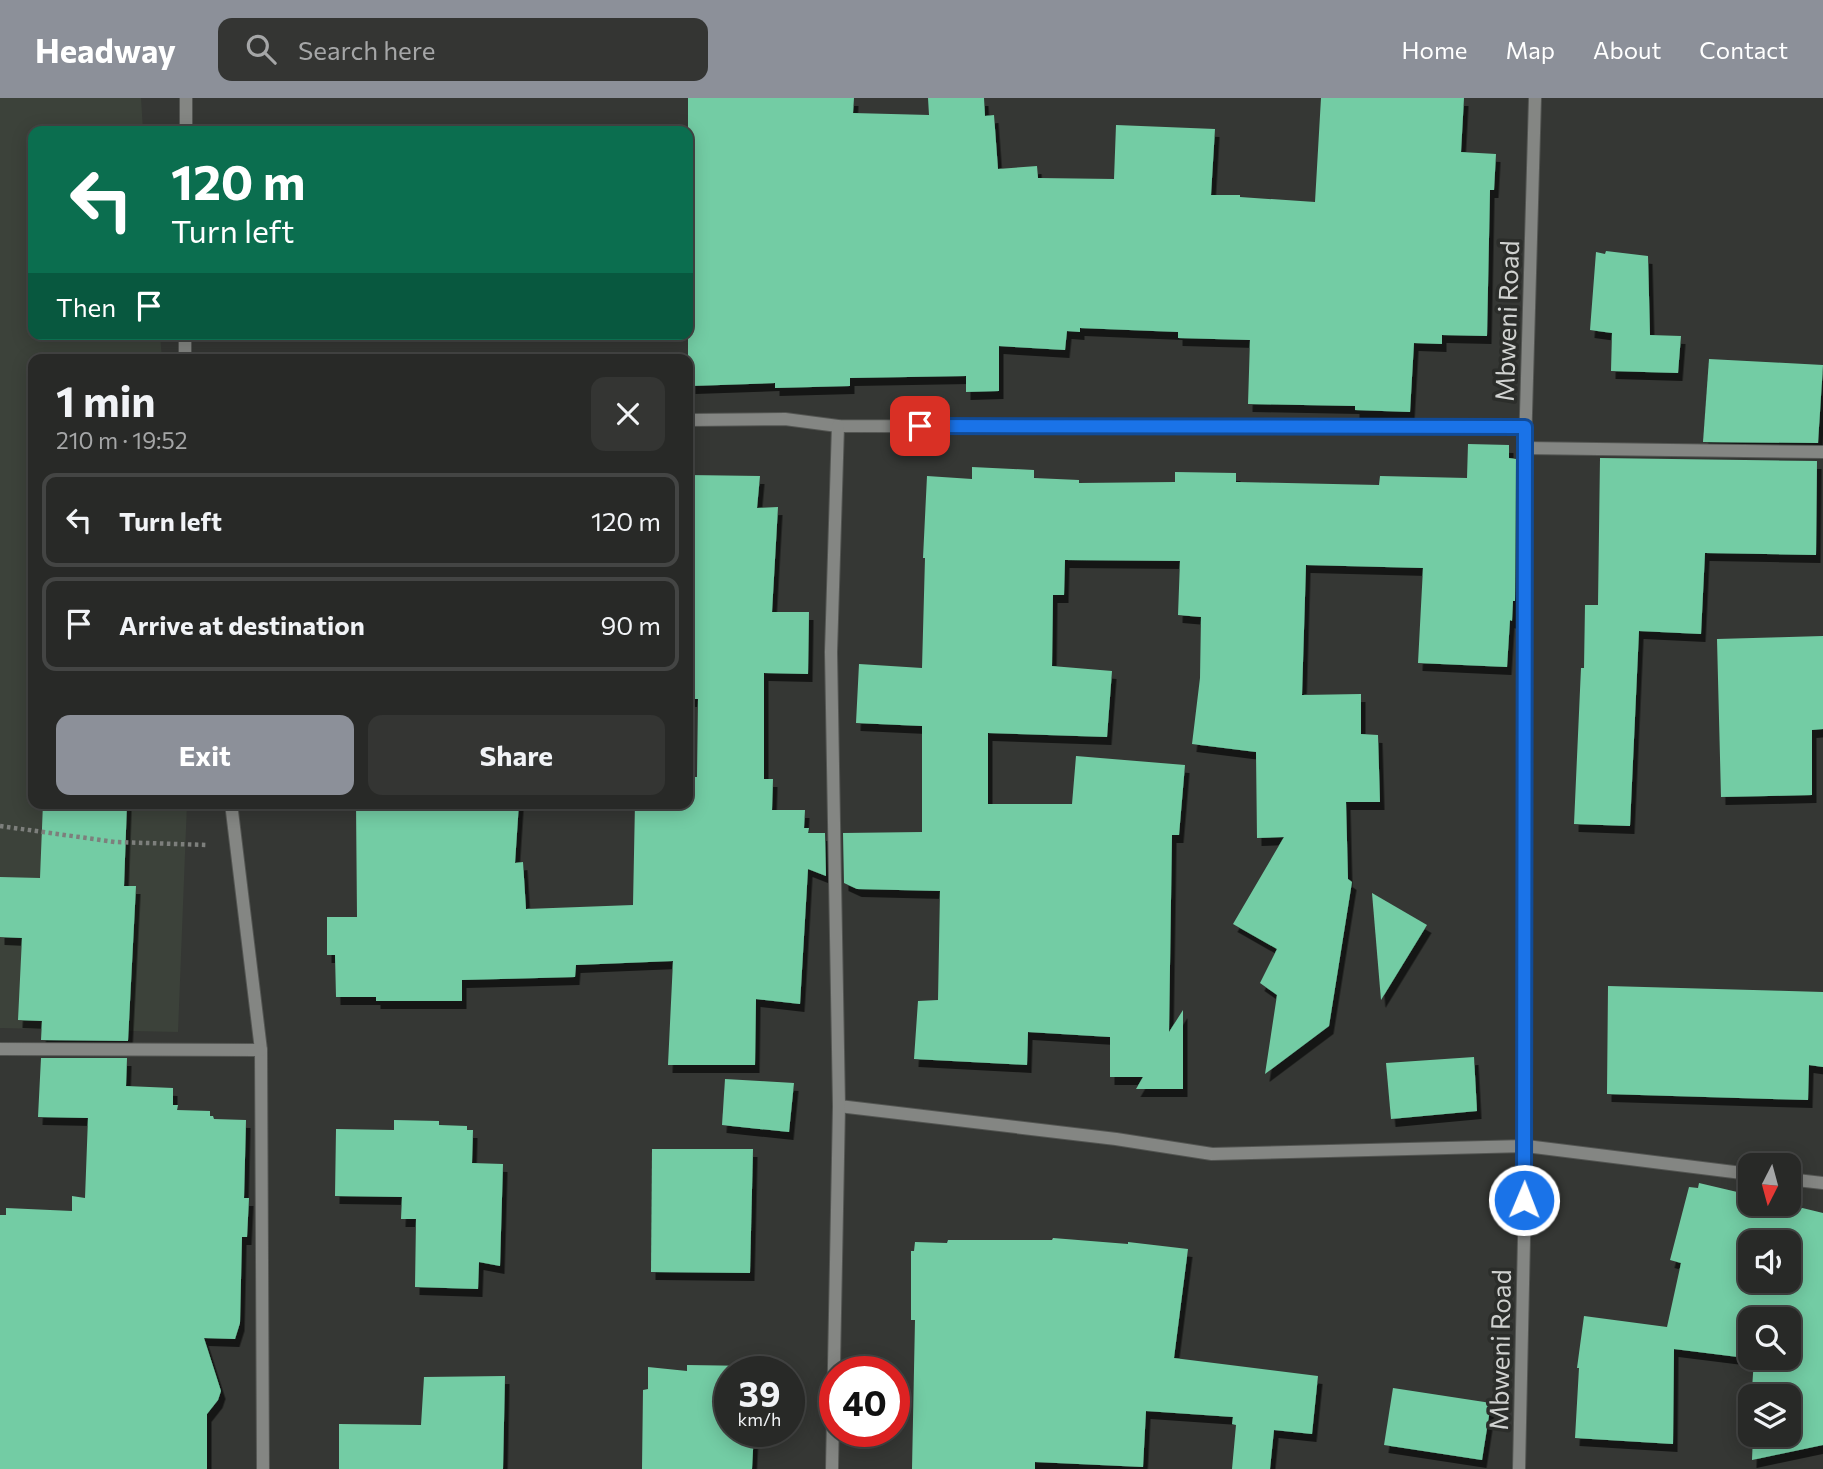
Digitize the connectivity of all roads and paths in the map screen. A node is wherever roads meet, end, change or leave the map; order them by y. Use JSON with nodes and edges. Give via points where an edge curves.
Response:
{"nodes":[{"id":1,"x":186,"y":98,"type":"edge"},
{"id":2,"x":1535,"y":98,"type":"edge"},
{"id":3,"x":186,"y":126,"type":"edge"},
{"id":4,"x":693,"y":420,"type":"edge"},
{"id":5,"x":838,"y":426,"type":"junction"},
{"id":6,"x":1525,"y":427,"type":"junction"},
{"id":7,"x":1525,"y":448,"type":"junction"},
{"id":8,"x":1823,"y":452,"type":"edge"},
{"id":9,"x":232,"y":809,"type":"edge"},
{"id":10,"x":0,"y":826,"type":"edge"},
{"id":11,"x":236,"y":846,"type":"junction"},
{"id":12,"x":0,"y":1049,"type":"edge"},
{"id":13,"x":261,"y":1050,"type":"junction"},
{"id":14,"x":839,"y":1106,"type":"junction"},
{"id":15,"x":1525,"y":1146,"type":"junction"},
{"id":16,"x":1738,"y":1173,"type":"edge"},
{"id":17,"x":1801,"y":1180,"type":"edge"},
{"id":18,"x":1823,"y":1183,"type":"edge"},
{"id":19,"x":263,"y":1469,"type":"edge"},
{"id":20,"x":832,"y":1469,"type":"edge"},
{"id":21,"x":1519,"y":1469,"type":"edge"}],
"edges":[{"from":1,"to":3,"type":"street"},
{"from":2,"to":6,"type":"street","name":"Mbweni Road"},
{"from":4,"to":5,"type":"street","via":[[785,419]]},
{"from":5,"to":6,"type":"street"},
{"from":5,"to":14,"type":"street","via":[[831,652]]},
{"from":6,"to":7,"type":"street","name":"Mbweni Road"},
{"from":7,"to":8,"type":"street"},
{"from":7,"to":15,"type":"street","name":"Mbweni Road"},
{"from":9,"to":11,"type":"street"},
{"from":10,"to":11,"type":"path","via":[[115,842]]},
{"from":11,"to":13,"type":"street"},
{"from":12,"to":13,"type":"street"},
{"from":13,"to":19,"type":"street"},
{"from":14,"to":15,"type":"street","via":[[1212,1154]]},
{"from":14,"to":20,"type":"street"},
{"from":15,"to":16,"type":"street"},
{"from":15,"to":21,"type":"street","name":"Mbweni Road"},
{"from":17,"to":18,"type":"street"}]}
